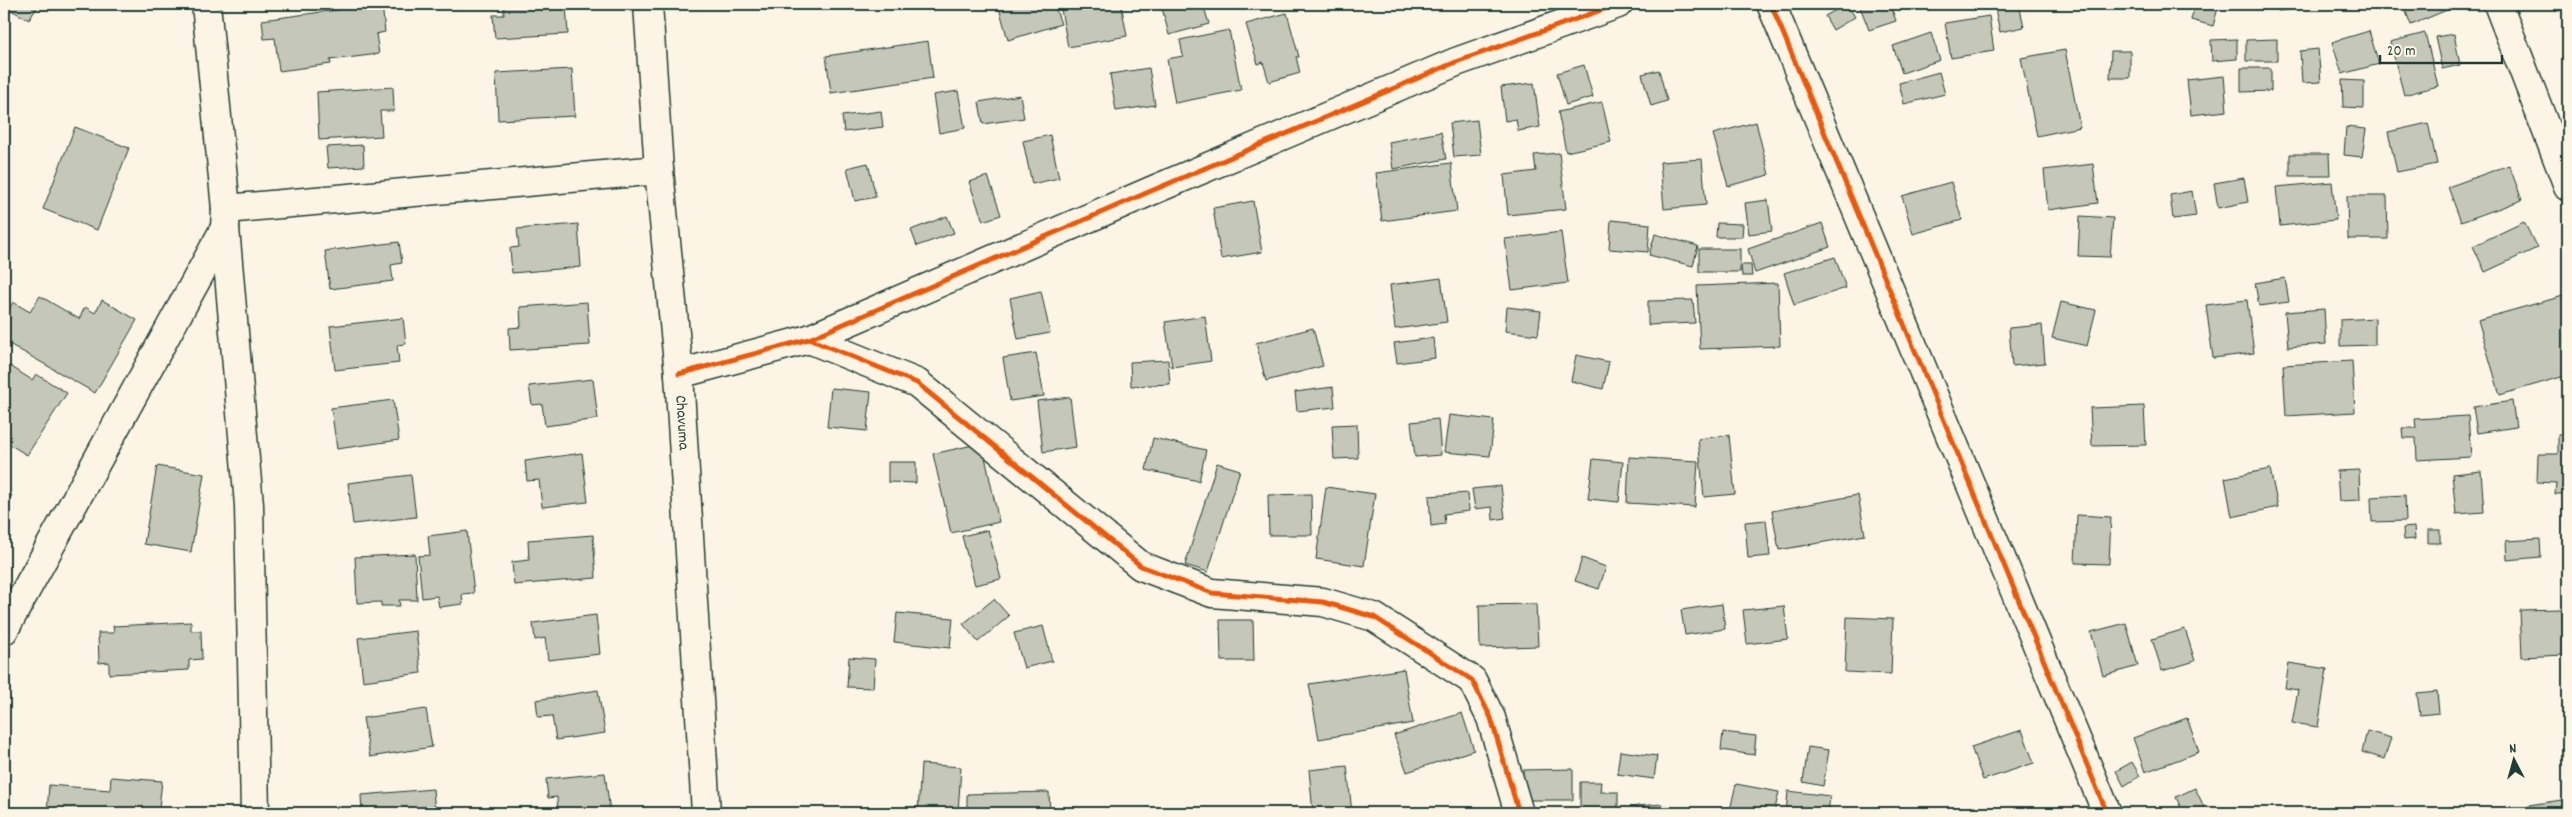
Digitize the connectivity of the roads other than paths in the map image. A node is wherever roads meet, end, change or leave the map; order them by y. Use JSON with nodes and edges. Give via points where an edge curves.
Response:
{"nodes":[{"id":1,"x":206,"y":4,"type":"edge"},
{"id":2,"x":648,"y":4,"type":"edge"},
{"id":3,"x":1618,"y":4,"type":"edge"},
{"id":4,"x":1771,"y":4,"type":"edge"},
{"id":5,"x":2498,"y":4,"type":"edge"},
{"id":6,"x":660,"y":170,"type":"junction"},
{"id":7,"x":2568,"y":186,"type":"edge"},
{"id":8,"x":226,"y":219,"type":"junction"},
{"id":9,"x":809,"y":339,"type":"junction"},
{"id":10,"x":679,"y":374,"type":"junction"},
{"id":11,"x":4,"y":630,"type":"edge"},
{"id":12,"x":255,"y":813,"type":"edge"},
{"id":13,"x":706,"y":813,"type":"edge"},
{"id":14,"x":1519,"y":813,"type":"edge"},
{"id":15,"x":2107,"y":813,"type":"edge"}],
"edges":[{"from":1,"to":8,"type":"street"},
{"from":2,"to":6,"type":"street","name":"Chavuma"},
{"from":3,"to":9,"type":"street","via":[[1456,62]]},
{"from":4,"to":15,"type":"street"},
{"from":5,"to":7,"type":"street"},
{"from":6,"to":8,"type":"street"},
{"from":6,"to":10,"type":"street","name":"Chavuma"},
{"from":8,"to":11,"type":"street"},
{"from":8,"to":12,"type":"street","via":[[249,505]]},
{"from":9,"to":10,"type":"street"},
{"from":9,"to":14,"type":"street","via":[[917,383],[1142,566],[1212,593],[1323,602],[1374,617],[1472,680],[1491,718]]},
{"from":10,"to":13,"type":"street","name":"Chavuma"}]}
